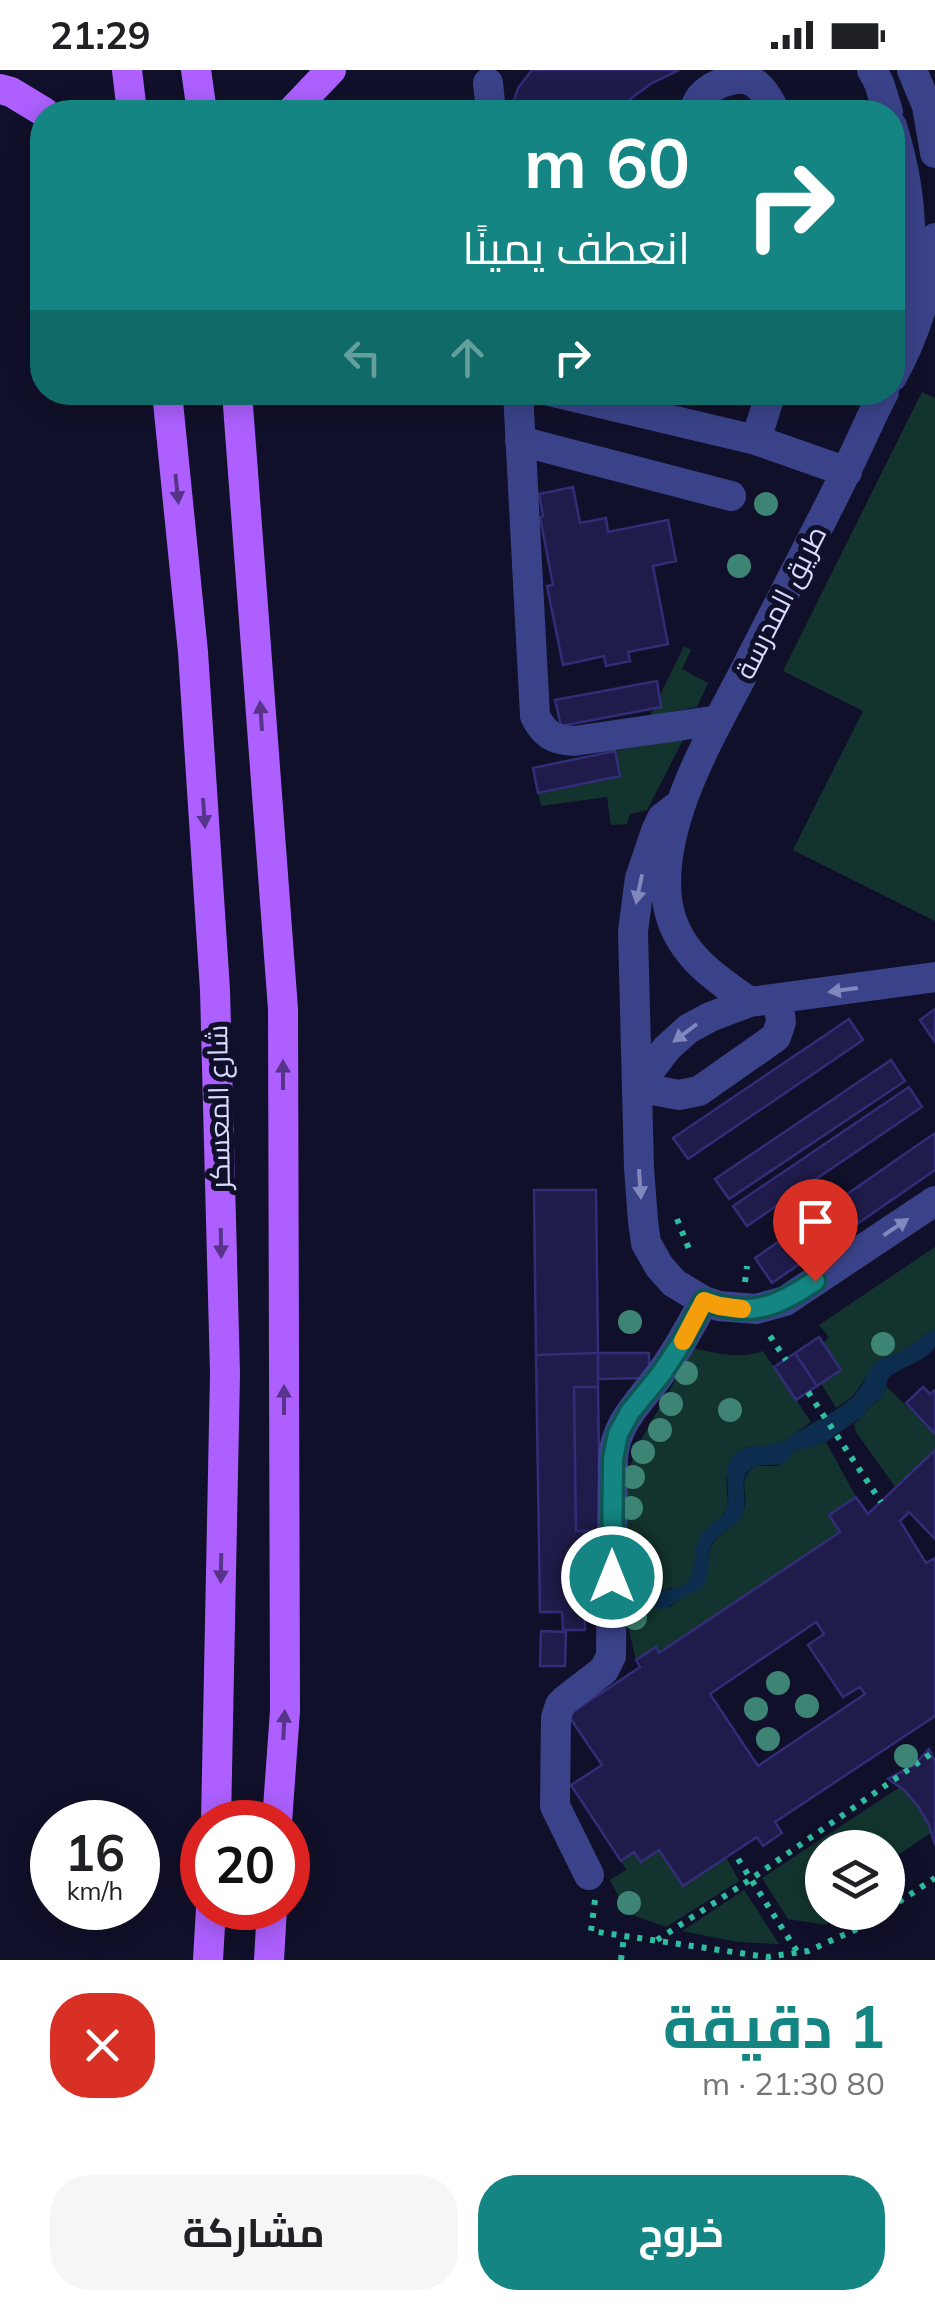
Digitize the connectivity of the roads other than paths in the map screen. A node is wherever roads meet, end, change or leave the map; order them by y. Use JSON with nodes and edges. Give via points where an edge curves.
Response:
{"nodes":[{"id":1,"x":127,"y":70,"type":"edge"},
{"id":2,"x":196,"y":70,"type":"edge"},
{"id":3,"x":330,"y":70,"type":"edge"},
{"id":4,"x":872,"y":70,"type":"edge"},
{"id":5,"x":912,"y":70,"type":"edge"},
{"id":6,"x":0,"y":89,"type":"edge"},
{"id":7,"x":131,"y":100,"type":"edge"},
{"id":8,"x":200,"y":100,"type":"edge"},
{"id":9,"x":302,"y":100,"type":"edge"},
{"id":10,"x":698,"y":100,"type":"edge"},
{"id":11,"x":770,"y":100,"type":"edge"},
{"id":12,"x":884,"y":100,"type":"edge"},
{"id":13,"x":30,"y":104,"type":"edge"},
{"id":14,"x":935,"y":153,"type":"edge"},
{"id":15,"x":905,"y":174,"type":"edge"},
{"id":16,"x":935,"y":238,"type":"edge"},
{"id":17,"x":905,"y":274,"type":"edge"},
{"id":18,"x":905,"y":349,"type":"edge"},
{"id":19,"x":168,"y":405,"type":"edge"},
{"id":20,"x":238,"y":405,"type":"edge"},
{"id":21,"x":519,"y":405,"type":"edge"},
{"id":22,"x":766,"y":405,"type":"edge"},
{"id":23,"x":877,"y":405,"type":"edge"},
{"id":24,"x":677,"y":406,"type":"edge"},
{"id":25,"x":756,"y":440,"type":"junction"},
{"id":26,"x":520,"y":441,"type":"junction"},
{"id":27,"x":846,"y":472,"type":"junction"},
{"id":28,"x":730,"y":496,"type":"dead end"},
{"id":29,"x":719,"y":720,"type":"junction"},
{"id":30,"x":680,"y":804,"type":"junction"},
{"id":31,"x":935,"y":978,"type":"edge"},
{"id":32,"x":764,"y":1001,"type":"junction"},
{"id":33,"x":637,"y":1086,"type":"junction"},
{"id":34,"x":935,"y":1201,"type":"edge"},
{"id":35,"x":704,"y":1301,"type":"junction"},
{"id":36,"x":216,"y":1800,"type":"edge"},
{"id":37,"x":279,"y":1800,"type":"edge"},
{"id":38,"x":589,"y":1875,"type":"dead end"},
{"id":39,"x":210,"y":1930,"type":"edge"},
{"id":40,"x":270,"y":1930,"type":"edge"},
{"id":41,"x":208,"y":1960,"type":"edge"},
{"id":42,"x":268,"y":1960,"type":"edge"}],
"edges":[{"from":1,"to":7,"type":"main road"},
{"from":2,"to":8,"type":"main road"},
{"from":3,"to":9,"type":"main road"},
{"from":4,"to":12,"type":"street"},
{"from":5,"to":14,"type":"street"},
{"from":6,"to":13,"type":"main road"},
{"from":10,"to":11,"type":"street","via":[[738,76],[756,82]]},
{"from":15,"to":17,"type":"street"},
{"from":16,"to":18,"type":"street","name":"طريق المدرسة","via":[[930,280]]},
{"from":19,"to":36,"type":"main road","name":"شارع المعسكر","one_way":true,"via":[[194,652],[216,990],[224,1373]]},
{"from":37,"to":20,"type":"main road","one_way":true,"via":[[283,1009]]},
{"from":21,"to":26,"type":"street"},
{"from":22,"to":25,"type":"street"},
{"from":23,"to":27,"type":"street","name":"طريق المدرسة"},
{"from":24,"to":25,"type":"street"},
{"from":25,"to":27,"type":"street"},
{"from":26,"to":28,"type":"street"},
{"from":26,"to":29,"type":"street","via":[[535,716],[541,728],[574,741]]},
{"from":27,"to":29,"type":"street","name":"طريق المدرسة"},
{"from":29,"to":30,"type":"street","name":"طريق المدرسة"},
{"from":30,"to":32,"type":"street","via":[[667,862],[667,899],[681,942],[716,979]]},
{"from":30,"to":33,"type":"street","one_way":true,"via":[[656,831],[635,904]]},
{"from":31,"to":32,"type":"street","one_way":true},
{"from":32,"to":33,"type":"street","one_way":true,"via":[[688,1028]]},
{"from":32,"to":33,"type":"street","via":[[781,1022],[776,1038],[699,1091],[679,1095]]},
{"from":33,"to":35,"type":"street","one_way":true,"via":[[646,1243],[674,1284]]},
{"from":35,"to":34,"type":"street","one_way":true,"via":[[738,1309],[785,1301]]},
{"from":35,"to":38,"type":"street","via":[[618,1434],[611,1656],[604,1670],[560,1705],[556,1718],[554,1806]]},
{"from":39,"to":41,"type":"main road"},
{"from":40,"to":42,"type":"main road"}]}
